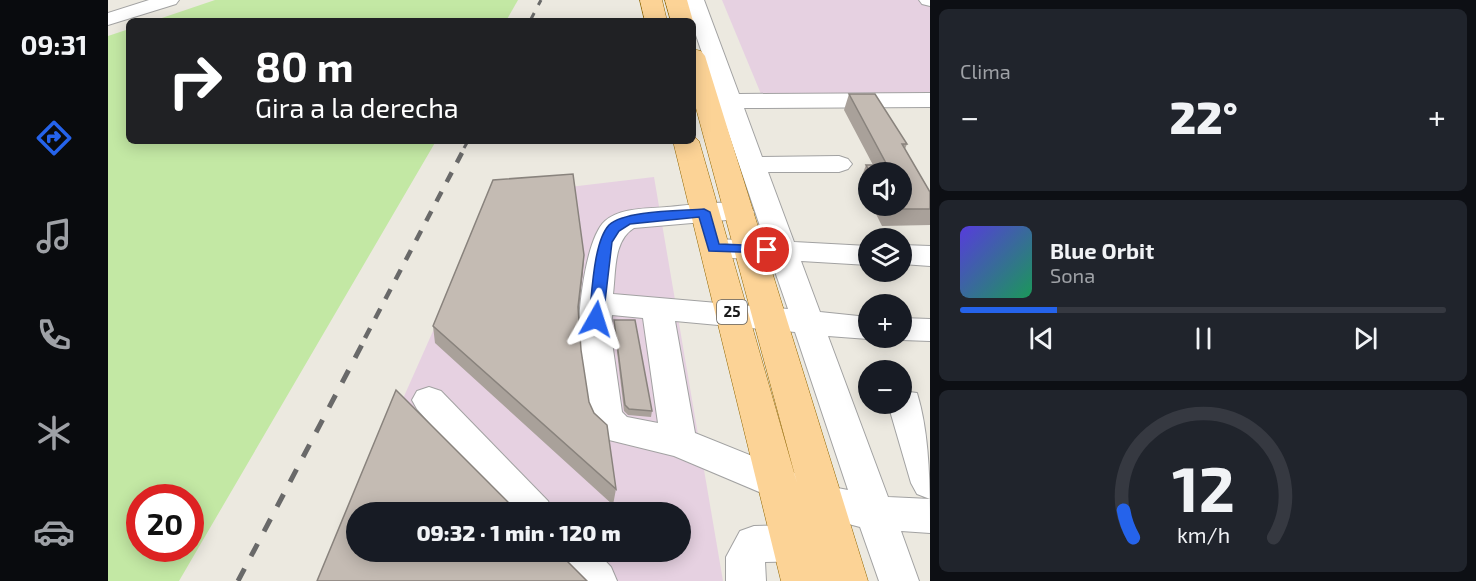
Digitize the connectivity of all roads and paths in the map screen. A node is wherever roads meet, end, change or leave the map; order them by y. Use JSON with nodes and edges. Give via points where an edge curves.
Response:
{"nodes":[{"id":1,"x":169,"y":0,"type":"edge"},
{"id":2,"x":651,"y":0,"type":"edge"},
{"id":3,"x":676,"y":0,"type":"edge"},
{"id":4,"x":694,"y":0,"type":"edge"},
{"id":5,"x":655,"y":18,"type":"edge"},
{"id":6,"x":681,"y":18,"type":"edge"},
{"id":7,"x":108,"y":20,"type":"edge"},
{"id":8,"x":696,"y":61,"type":"edge"},
{"id":9,"x":930,"y":100,"type":"edge"},
{"id":10,"x":719,"y":101,"type":"junction"},
{"id":11,"x":687,"y":144,"type":"edge"},
{"id":12,"x":839,"y":164,"type":"dead end"},
{"id":13,"x":753,"y":165,"type":"junction"},
{"id":14,"x":704,"y":212,"type":"junction"},
{"id":15,"x":740,"y":212,"type":"junction"},
{"id":16,"x":714,"y":248,"type":"junction"},
{"id":17,"x":750,"y":249,"type":"junction"},
{"id":18,"x":784,"y":251,"type":"junction"},
{"id":19,"x":858,"y":255,"type":"edge"},
{"id":20,"x":912,"y":255,"type":"edge"},
{"id":21,"x":930,"y":256,"type":"edge"},
{"id":22,"x":597,"y":303,"type":"junction"},
{"id":23,"x":657,"y":308,"type":"junction"},
{"id":24,"x":733,"y":315,"type":"junction"},
{"id":25,"x":770,"y":320,"type":"junction"},
{"id":26,"x":809,"y":324,"type":"junction"},
{"id":27,"x":858,"y":327,"type":"edge"},
{"id":28,"x":912,"y":329,"type":"edge"},
{"id":29,"x":930,"y":330,"type":"edge"},
{"id":30,"x":429,"y":400,"type":"dead end"},
{"id":31,"x":908,"y":414,"type":"edge"},
{"id":32,"x":679,"y":441,"type":"junction"},
{"id":33,"x":930,"y":483,"type":"edge"},
{"id":34,"x":779,"y":484,"type":"junction"},
{"id":35,"x":524,"y":502,"type":"edge"},
{"id":36,"x":824,"y":502,"type":"junction"},
{"id":37,"x":876,"y":513,"type":"junction"},
{"id":38,"x":930,"y":516,"type":"edge"},
{"id":39,"x":580,"y":562,"type":"edge"},
{"id":40,"x":798,"y":562,"type":"edge"},
{"id":41,"x":840,"y":562,"type":"edge"},
{"id":42,"x":597,"y":581,"type":"edge"},
{"id":43,"x":746,"y":581,"type":"edge"},
{"id":44,"x":899,"y":581,"type":"edge"}],
"edges":[{"from":1,"to":7,"type":"street"},
{"from":2,"to":5,"type":"main road"},
{"from":3,"to":6,"type":"main road"},
{"from":4,"to":10,"type":"street"},
{"from":8,"to":10,"type":"main road","number":"25"},
{"from":9,"to":10,"type":"street"},
{"from":10,"to":13,"type":"street"},
{"from":10,"to":15,"type":"main road","number":"25"},
{"from":11,"to":14,"type":"main road","number":"25"},
{"from":12,"to":13,"type":"street"},
{"from":13,"to":18,"type":"street"},
{"from":14,"to":15,"type":"street"},
{"from":14,"to":16,"type":"main road","number":"25"},
{"from":14,"to":22,"type":"street","via":[[627,220],[614,228],[606,242]]},
{"from":15,"to":17,"type":"main road","number":"25"},
{"from":16,"to":17,"type":"street"},
{"from":16,"to":24,"type":"main road","number":"25"},
{"from":17,"to":18,"type":"street"},
{"from":17,"to":25,"type":"main road","number":"25"},
{"from":18,"to":19,"type":"street"},
{"from":18,"to":26,"type":"street"},
{"from":20,"to":21,"type":"street"},
{"from":22,"to":23,"type":"street"},
{"from":22,"to":32,"type":"street","via":[[595,335],[606,417],[617,429]]},
{"from":23,"to":24,"type":"street"},
{"from":23,"to":32,"type":"street"},
{"from":24,"to":25,"type":"street"},
{"from":24,"to":34,"type":"main road","number":"25"},
{"from":25,"to":26,"type":"street"},
{"from":25,"to":36,"type":"main road","number":"25"},
{"from":26,"to":27,"type":"street"},
{"from":26,"to":37,"type":"street"},
{"from":28,"to":29,"type":"street"},
{"from":30,"to":35,"type":"street"},
{"from":31,"to":33,"type":"street"},
{"from":32,"to":34,"type":"street"},
{"from":34,"to":36,"type":"street"},
{"from":34,"to":40,"type":"main road","number":"25"},
{"from":36,"to":37,"type":"street"},
{"from":36,"to":41,"type":"main road","number":"25"},
{"from":37,"to":38,"type":"street"},
{"from":37,"to":44,"type":"street"},
{"from":39,"to":42,"type":"street"},
{"from":40,"to":41,"type":"street"},
{"from":40,"to":43,"type":"street","via":[[754,544],[745,554]]}]}
